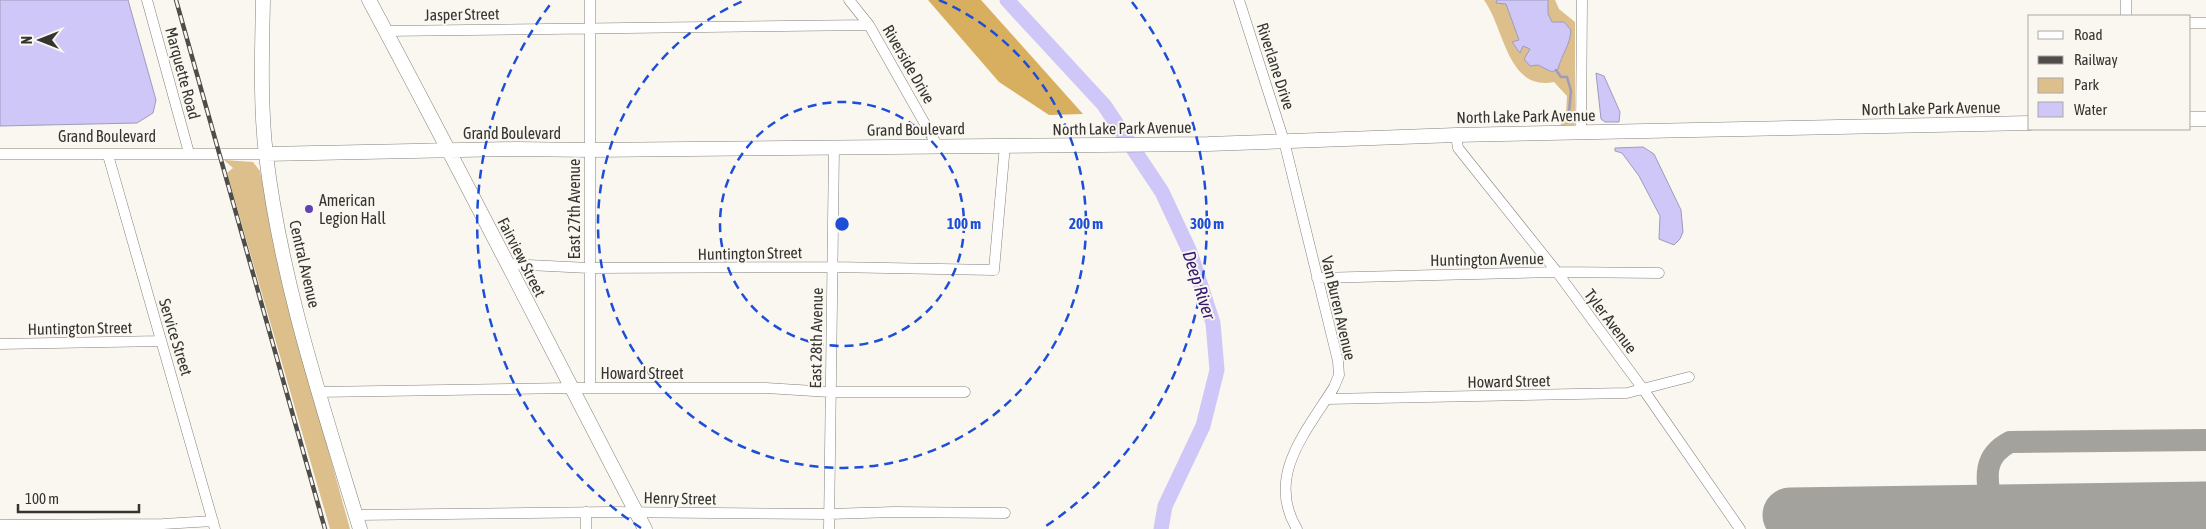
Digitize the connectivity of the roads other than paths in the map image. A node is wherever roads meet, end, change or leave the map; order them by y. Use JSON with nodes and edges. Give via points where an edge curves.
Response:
{"nodes":[{"id":1,"x":147,"y":0,"type":"edge"},
{"id":2,"x":263,"y":0,"type":"edge"},
{"id":3,"x":369,"y":0,"type":"edge"},
{"id":4,"x":590,"y":0,"type":"edge"},
{"id":5,"x":849,"y":0,"type":"edge"},
{"id":6,"x":1239,"y":0,"type":"edge"},
{"id":7,"x":1582,"y":0,"type":"edge"},
{"id":8,"x":2126,"y":0,"type":"edge"},
{"id":9,"x":2126,"y":15,"type":"edge"},
{"id":10,"x":2191,"y":23,"type":"edge"},
{"id":11,"x":2206,"y":23,"type":"edge"},
{"id":12,"x":869,"y":25,"type":"junction"},
{"id":13,"x":589,"y":27,"type":"junction"},
{"id":14,"x":385,"y":31,"type":"junction"},
{"id":15,"x":2206,"y":119,"type":"edge"},
{"id":16,"x":2191,"y":120,"type":"edge"},
{"id":17,"x":2028,"y":124,"type":"edge"},
{"id":18,"x":1581,"y":132,"type":"junction"},
{"id":19,"x":1456,"y":135,"type":"junction"},
{"id":20,"x":1284,"y":141,"type":"junction"},
{"id":21,"x":1006,"y":145,"type":"junction"},
{"id":22,"x":1023,"y":146,"type":"joint"},
{"id":23,"x":938,"y":147,"type":"junction"},
{"id":24,"x":834,"y":148,"type":"junction"},
{"id":25,"x":450,"y":150,"type":"junction"},
{"id":26,"x":589,"y":150,"type":"junction"},
{"id":27,"x":189,"y":153,"type":"junction"},
{"id":28,"x":0,"y":154,"type":"edge"},
{"id":29,"x":108,"y":154,"type":"junction"},
{"id":30,"x":266,"y":154,"type":"junction"},
{"id":31,"x":506,"y":264,"type":"junction"},
{"id":32,"x":832,"y":267,"type":"junction"},
{"id":33,"x":589,"y":268,"type":"junction"},
{"id":34,"x":1557,"y":272,"type":"junction"},
{"id":35,"x":1659,"y":273,"type":"dead end"},
{"id":36,"x":1317,"y":278,"type":"junction"},
{"id":37,"x":161,"y":341,"type":"junction"},
{"id":38,"x":0,"y":344,"type":"edge"},
{"id":39,"x":1689,"y":377,"type":"dead end"},
{"id":40,"x":570,"y":388,"type":"junction"},
{"id":41,"x":590,"y":388,"type":"junction"},
{"id":42,"x":1643,"y":389,"type":"junction"},
{"id":43,"x":318,"y":392,"type":"junction"},
{"id":44,"x":830,"y":392,"type":"junction"},
{"id":45,"x":965,"y":392,"type":"dead end"},
{"id":46,"x":1327,"y":399,"type":"junction"},
{"id":47,"x":586,"y":512,"type":"junction"},
{"id":48,"x":636,"y":513,"type":"junction"},
{"id":49,"x":1005,"y":513,"type":"dead end"},
{"id":50,"x":829,"y":514,"type":"junction"},
{"id":51,"x":356,"y":515,"type":"junction"},
{"id":52,"x":0,"y":525,"type":"edge"},
{"id":53,"x":214,"y":525,"type":"edge"},
{"id":54,"x":360,"y":529,"type":"edge"},
{"id":55,"x":586,"y":529,"type":"edge"},
{"id":56,"x":645,"y":529,"type":"edge"},
{"id":57,"x":829,"y":529,"type":"edge"},
{"id":58,"x":1297,"y":529,"type":"edge"},
{"id":59,"x":1740,"y":529,"type":"edge"}],
"edges":[{"from":1,"to":27,"type":"street","name":"Marquette Road"},
{"from":2,"to":30,"type":"street","name":"Central Avenue"},
{"from":3,"to":14,"type":"street","name":"Fairview Street"},
{"from":4,"to":13,"type":"street","name":"East 27th Avenue"},
{"from":5,"to":12,"type":"street","name":"Riverside Drive"},
{"from":6,"to":20,"type":"street","name":"Riverlane Drive"},
{"from":7,"to":18,"type":"street"},
{"from":8,"to":9,"type":"street"},
{"from":10,"to":11,"type":"street"},
{"from":12,"to":13,"type":"street","name":"Jasper Street"},
{"from":12,"to":23,"type":"street","name":"Riverside Drive"},
{"from":13,"to":14,"type":"street","name":"Jasper Street"},
{"from":13,"to":26,"type":"street","name":"East 27th Avenue"},
{"from":14,"to":25,"type":"street","name":"Fairview Street"},
{"from":15,"to":16,"type":"street"},
{"from":17,"to":18,"type":"street","name":"North Lake Park Avenue"},
{"from":18,"to":19,"type":"street","name":"North Lake Park Avenue"},
{"from":19,"to":20,"type":"street","name":"North Lake Park Avenue"},
{"from":19,"to":34,"type":"street","name":"Tyler Avenue","via":[[1458,148]]},
{"from":20,"to":22,"type":"street","name":"North Lake Park Avenue"},
{"from":20,"to":36,"type":"street","name":"Van Buren Avenue"},
{"from":21,"to":22,"type":"street","name":"Grand Boulevard"},
{"from":21,"to":23,"type":"street","name":"Grand Boulevard"},
{"from":21,"to":32,"type":"street","name":"Huntington Street","via":[[994,270]]},
{"from":23,"to":24,"type":"street","name":"Grand Boulevard"},
{"from":24,"to":26,"type":"street","name":"Grand Boulevard"},
{"from":24,"to":32,"type":"street","name":"East 28th Avenue"},
{"from":25,"to":26,"type":"street","name":"Grand Boulevard"},
{"from":25,"to":30,"type":"street","name":"Grand Boulevard"},
{"from":25,"to":31,"type":"street","name":"Fairview Street"},
{"from":26,"to":33,"type":"street","name":"East 27th Avenue"},
{"from":27,"to":29,"type":"street","name":"Grand Boulevard"},
{"from":27,"to":30,"type":"street","name":"Grand Boulevard"},
{"from":28,"to":29,"type":"street","name":"Grand Boulevard"},
{"from":29,"to":37,"type":"street","name":"Service Street"},
{"from":30,"to":43,"type":"street","name":"Central Avenue","via":[[281,243]]},
{"from":31,"to":33,"type":"street","name":"Huntington Street"},
{"from":31,"to":40,"type":"street","name":"Fairview Street"},
{"from":32,"to":33,"type":"street","name":"Huntington Street"},
{"from":32,"to":44,"type":"street","name":"East 28th Avenue"},
{"from":33,"to":41,"type":"street","name":"East 27th Avenue"},
{"from":34,"to":35,"type":"street","name":"Huntington Avenue"},
{"from":34,"to":36,"type":"street","name":"Huntington Avenue"},
{"from":34,"to":42,"type":"street","name":"Tyler Avenue"},
{"from":36,"to":46,"type":"street","name":"Van Buren Avenue","via":[[1338,361],[1339,375]]},
{"from":37,"to":38,"type":"street","name":"Huntington Street"},
{"from":37,"to":53,"type":"street","name":"Service Street"},
{"from":39,"to":42,"type":"street","name":"Howard Street"},
{"from":40,"to":41,"type":"street","name":"Howard Street"},
{"from":40,"to":43,"type":"street","name":"Howard Street"},
{"from":40,"to":48,"type":"street","name":"Fairview Street"},
{"from":41,"to":44,"type":"street","name":"Howard Street","via":[[766,388]]},
{"from":42,"to":46,"type":"street","name":"Howard Street","via":[[1627,393]]},
{"from":42,"to":59,"type":"street","name":"Tyler Avenue"},
{"from":43,"to":51,"type":"street","name":"Central Avenue"},
{"from":44,"to":45,"type":"street","name":"Howard Street"},
{"from":44,"to":50,"type":"street","name":"East 28th Avenue"},
{"from":46,"to":58,"type":"street","name":"Van Buren Avenue","via":[[1291,458],[1285,478],[1288,515]]},
{"from":47,"to":48,"type":"street","name":"Henry Street"},
{"from":47,"to":51,"type":"street","name":"Henry Street"},
{"from":47,"to":55,"type":"street"},
{"from":48,"to":50,"type":"street","name":"Henry Street"},
{"from":48,"to":56,"type":"street","name":"Fairview Street"},
{"from":49,"to":50,"type":"street","name":"Henry Street"},
{"from":50,"to":57,"type":"street","name":"East 28th Avenue"},
{"from":51,"to":54,"type":"street","name":"Central Avenue"},
{"from":52,"to":53,"type":"street"}]}
